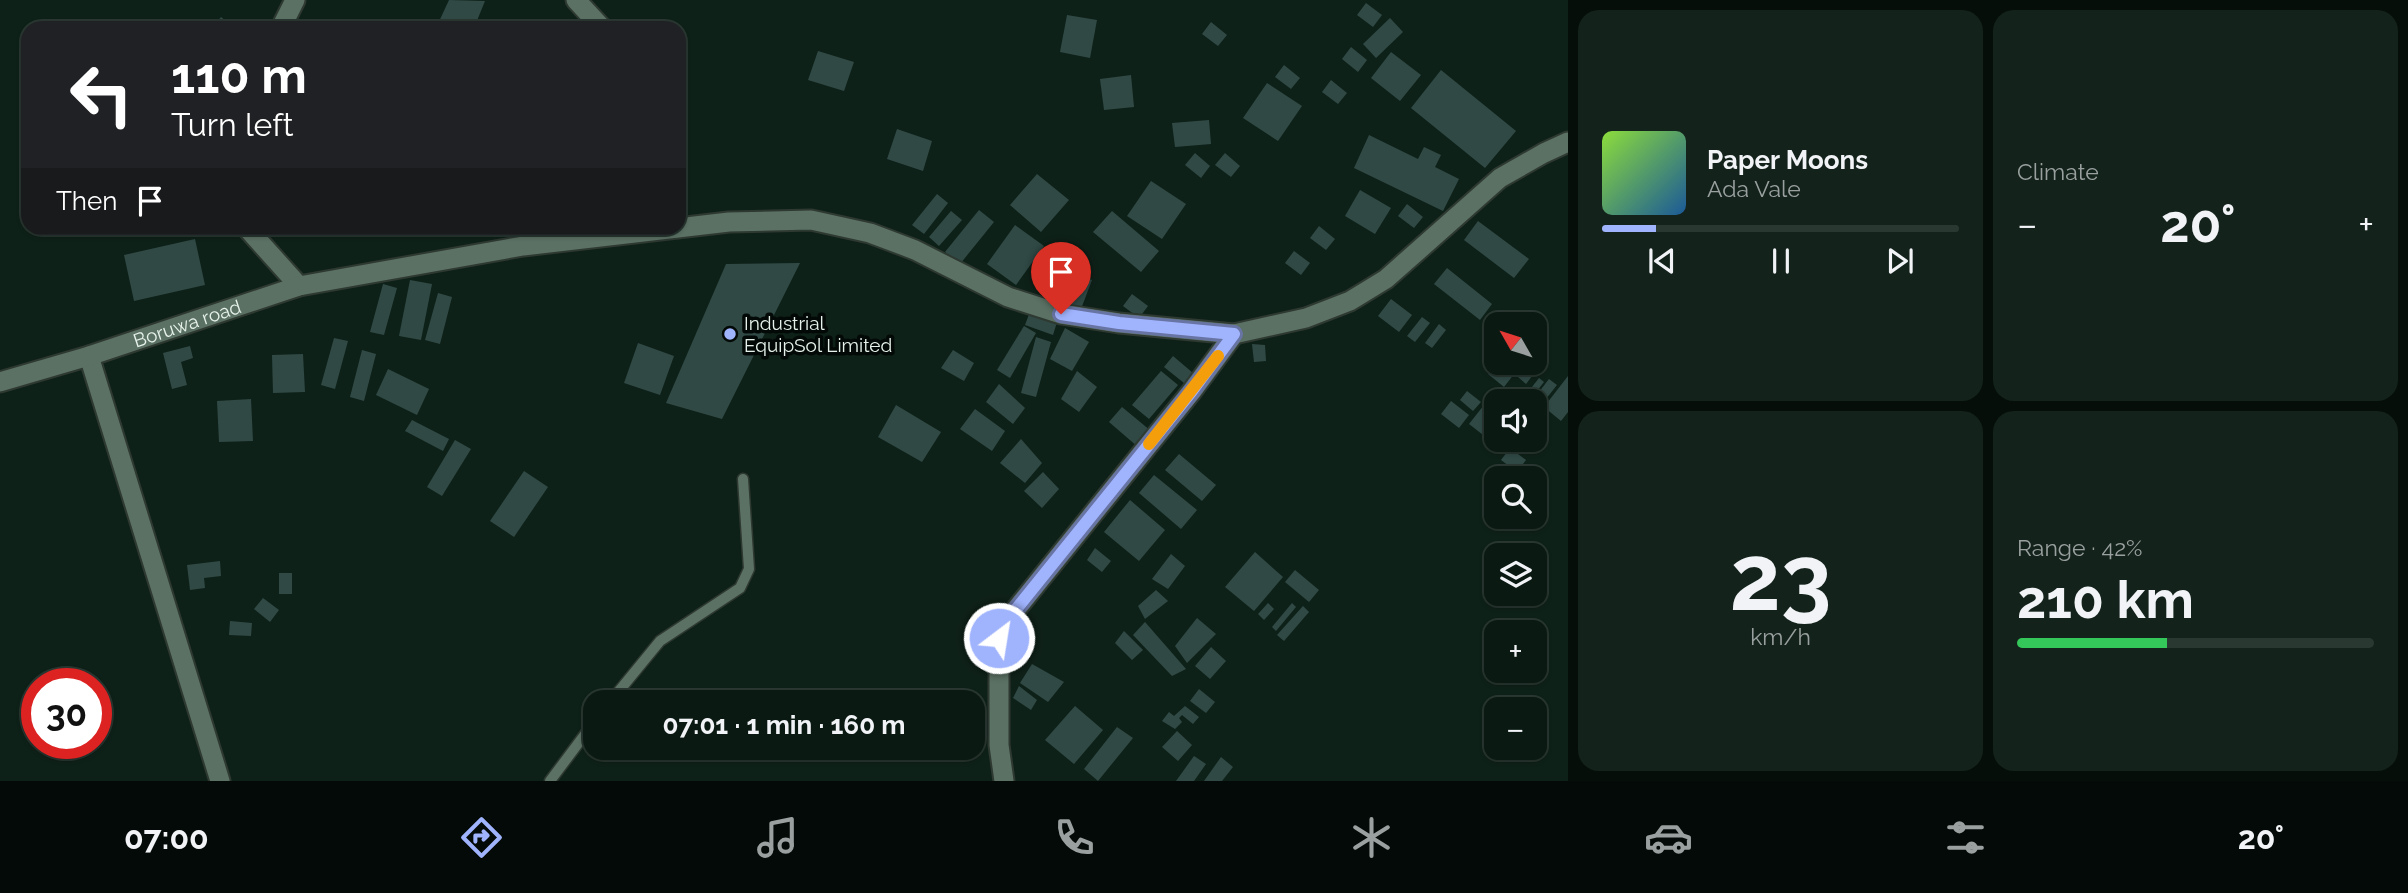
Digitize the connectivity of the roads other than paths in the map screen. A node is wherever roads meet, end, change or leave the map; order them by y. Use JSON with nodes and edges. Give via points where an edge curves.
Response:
{"nodes":[{"id":1,"x":295,"y":0,"type":"edge"},
{"id":2,"x":576,"y":0,"type":"edge"},
{"id":3,"x":285,"y":21,"type":"edge"},
{"id":4,"x":596,"y":21,"type":"edge"},
{"id":5,"x":1568,"y":142,"type":"edge"},
{"id":6,"x":686,"y":225,"type":"edge"},
{"id":7,"x":253,"y":235,"type":"edge"},
{"id":8,"x":553,"y":235,"type":"edge"},
{"id":9,"x":526,"y":237,"type":"edge"},
{"id":10,"x":299,"y":286,"type":"junction"},
{"id":11,"x":1234,"y":334,"type":"junction"},
{"id":12,"x":89,"y":356,"type":"junction"},
{"id":13,"x":0,"y":382,"type":"edge"},
{"id":14,"x":743,"y":479,"type":"dead end"},
{"id":15,"x":620,"y":690,"type":"edge"},
{"id":16,"x":583,"y":737,"type":"edge"},
{"id":17,"x":220,"y":781,"type":"edge"},
{"id":18,"x":550,"y":781,"type":"edge"},
{"id":19,"x":1004,"y":781,"type":"edge"}],
"edges":[{"from":1,"to":3,"type":"street"},
{"from":2,"to":4,"type":"street"},
{"from":5,"to":11,"type":"street","name":"Boruwa road","via":[[1500,178],[1387,279],[1350,301],[1306,318]]},
{"from":6,"to":11,"type":"street","name":"Boruwa road","via":[[811,220],[893,241],[1008,297],[1061,314]]},
{"from":7,"to":10,"type":"street"},
{"from":8,"to":9,"type":"street","name":"Boruwa road"},
{"from":9,"to":10,"type":"street","name":"Boruwa road"},
{"from":10,"to":12,"type":"street","name":"Boruwa road"},
{"from":11,"to":19,"type":"street","via":[[1009,618],[999,638],[999,744]]},
{"from":12,"to":13,"type":"street","name":"Boruwa road"},
{"from":12,"to":17,"type":"street"},
{"from":14,"to":15,"type":"lane","via":[[750,569],[740,588],[660,641]]},
{"from":16,"to":18,"type":"lane"}]}
